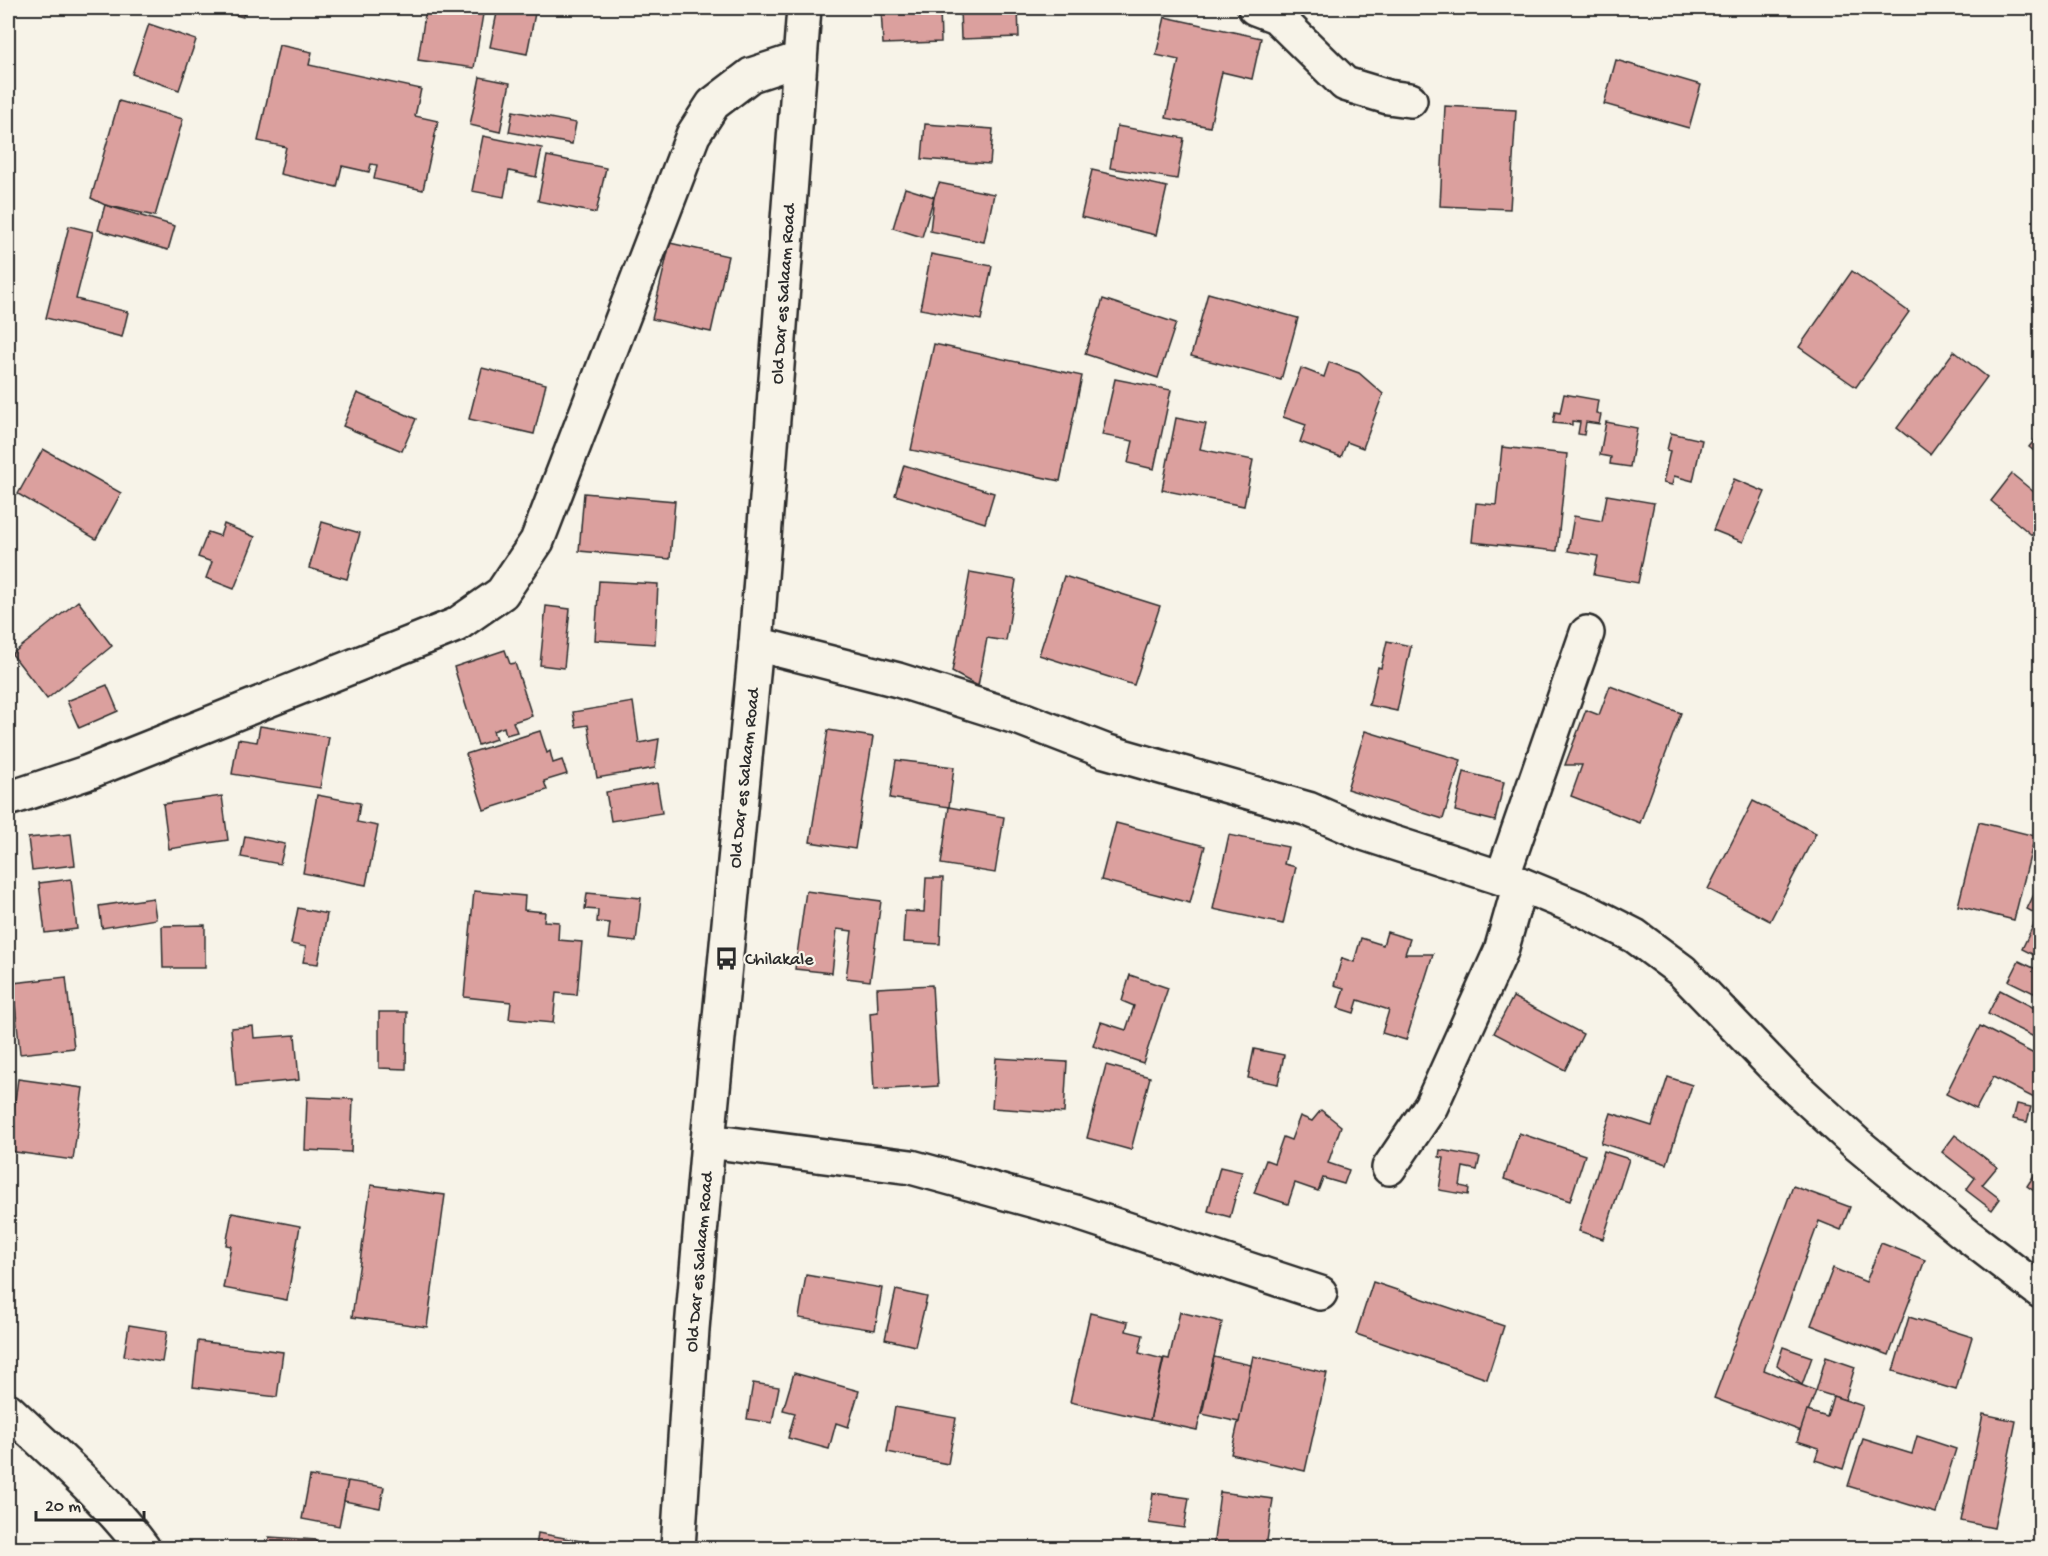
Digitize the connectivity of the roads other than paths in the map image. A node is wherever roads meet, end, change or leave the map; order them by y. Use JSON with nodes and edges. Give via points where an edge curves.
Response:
{"nodes":[{"id":1,"x":804,"y":8,"type":"edge"},
{"id":2,"x":1255,"y":8,"type":"edge"},
{"id":3,"x":800,"y":59,"type":"junction"},
{"id":4,"x":1410,"y":100,"type":"dead end"},
{"id":5,"x":1587,"y":633,"type":"dead end"},
{"id":6,"x":756,"y":644,"type":"junction"},
{"id":7,"x":8,"y":799,"type":"edge"},
{"id":8,"x":1511,"y":881,"type":"junction"},
{"id":9,"x":708,"y":1141,"type":"junction"},
{"id":10,"x":1389,"y":1168,"type":"dead end"},
{"id":11,"x":2040,"y":1291,"type":"edge"},
{"id":12,"x":1320,"y":1293,"type":"dead end"},
{"id":13,"x":8,"y":1410,"type":"edge"},
{"id":14,"x":144,"y":1548,"type":"edge"},
{"id":15,"x":678,"y":1548,"type":"edge"}],
"edges":[{"from":1,"to":3,"type":"street","name":"Old Dar es Salaam Road"},
{"from":2,"to":4,"type":"street","via":[[1276,16],[1345,84]]},
{"from":3,"to":6,"type":"street","name":"Old Dar es Salaam Road"},
{"from":3,"to":7,"type":"street","via":[[751,75],[713,104],[693,135],[537,541],[502,593],[456,625],[86,773]]},
{"from":5,"to":8,"type":"street"},
{"from":6,"to":8,"type":"street","via":[[898,680],[1105,750],[1308,809],[1366,834]]},
{"from":6,"to":9,"type":"street","name":"Old Dar es Salaam Road"},
{"from":8,"to":10,"type":"street","via":[[1501,951],[1431,1106]]},
{"from":8,"to":11,"type":"street","via":[[1635,936],[1682,970],[1787,1080],[1857,1144]]},
{"from":9,"to":12,"type":"street","via":[[911,1167],[1075,1212]]},
{"from":9,"to":15,"type":"street","name":"Old Dar es Salaam Road"},
{"from":13,"to":14,"type":"street"}]}
